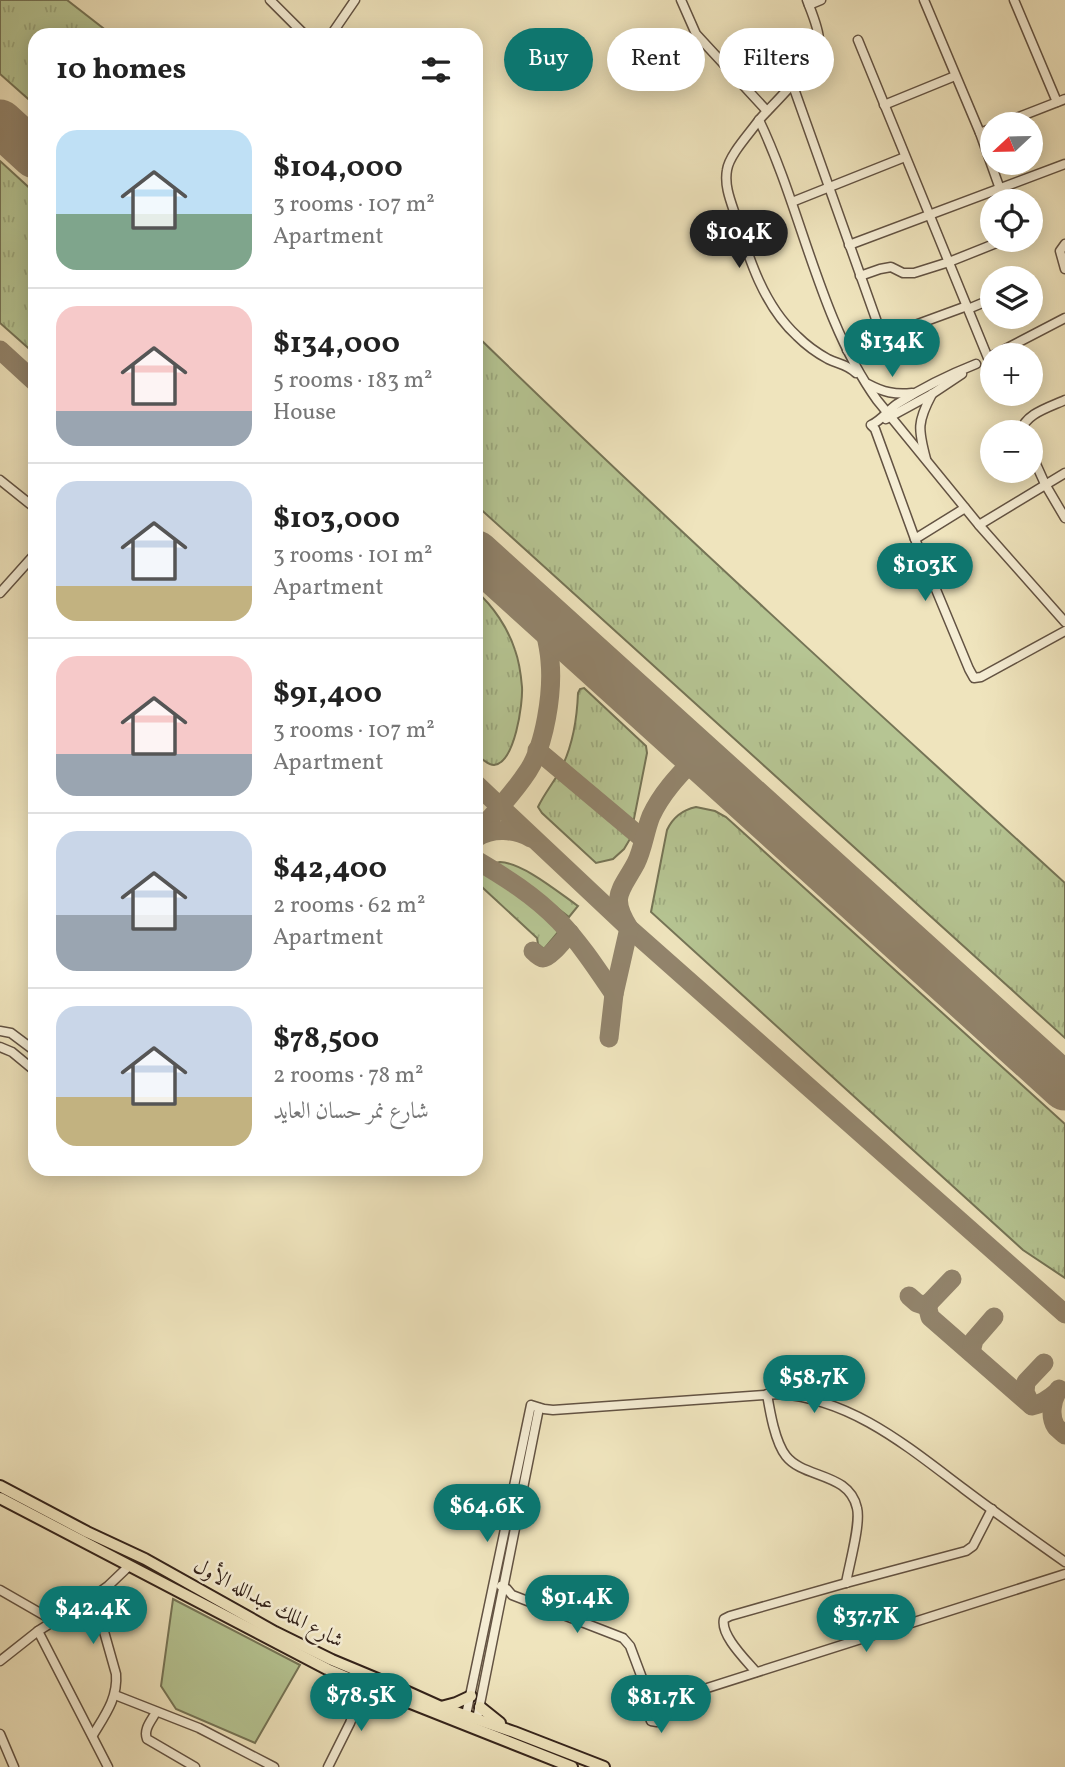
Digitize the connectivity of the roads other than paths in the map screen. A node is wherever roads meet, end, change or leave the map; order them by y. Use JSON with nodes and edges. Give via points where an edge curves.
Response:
{"nodes":[{"id":1,"x":270,"y":0,"type":"edge"},
{"id":2,"x":355,"y":0,"type":"edge"},
{"id":3,"x":681,"y":0,"type":"edge"},
{"id":4,"x":821,"y":0,"type":"edge"},
{"id":5,"x":924,"y":0,"type":"edge"},
{"id":6,"x":1014,"y":0,"type":"edge"},
{"id":7,"x":808,"y":3,"type":"edge"},
{"id":8,"x":298,"y":28,"type":"edge"},
{"id":9,"x":336,"y":28,"type":"edge"},
{"id":10,"x":816,"y":28,"type":"edge"},
{"id":11,"x":858,"y":40,"type":"dead end"},
{"id":12,"x":955,"y":76,"type":"junction"},
{"id":13,"x":786,"y":91,"type":"edge"},
{"id":14,"x":796,"y":91,"type":"edge"},
{"id":15,"x":1061,"y":101,"type":"edge"},
{"id":16,"x":884,"y":105,"type":"junction"},
{"id":17,"x":767,"y":111,"type":"junction"},
{"id":18,"x":1032,"y":112,"type":"edge"},
{"id":19,"x":759,"y":120,"type":"junction"},
{"id":20,"x":980,"y":133,"type":"edge"},
{"id":21,"x":905,"y":157,"type":"junction"},
{"id":22,"x":1065,"y":164,"type":"edge"},
{"id":23,"x":995,"y":175,"type":"edge"},
{"id":24,"x":828,"y":187,"type":"junction"},
{"id":25,"x":1000,"y":189,"type":"joint"},
{"id":26,"x":980,"y":197,"type":"edge"},
{"id":27,"x":792,"y":202,"type":"junction"},
{"id":28,"x":929,"y":216,"type":"junction"},
{"id":29,"x":1065,"y":244,"type":"edge"},
{"id":30,"x":849,"y":245,"type":"junction"},
{"id":31,"x":980,"y":250,"type":"edge"},
{"id":32,"x":949,"y":262,"type":"junction"},
{"id":33,"x":1065,"y":269,"type":"edge"},
{"id":34,"x":860,"y":276,"type":"junction"},
{"id":35,"x":980,"y":303,"type":"edge"},
{"id":36,"x":968,"y":307,"type":"junction"},
{"id":37,"x":1065,"y":318,"type":"edge"},
{"id":38,"x":882,"y":336,"type":"junction"},
{"id":39,"x":985,"y":343,"type":"edge"},
{"id":40,"x":1018,"y":343,"type":"edge"},
{"id":41,"x":847,"y":350,"type":"junction"},
{"id":42,"x":980,"y":363,"type":"edge"},
{"id":43,"x":976,"y":365,"type":"junction"},
{"id":44,"x":865,"y":382,"type":"junction"},
{"id":45,"x":915,"y":393,"type":"junction"},
{"id":46,"x":932,"y":394,"type":"junction"},
{"id":47,"x":1065,"y":400,"type":"edge"},
{"id":48,"x":889,"y":414,"type":"junction"},
{"id":49,"x":1026,"y":420,"type":"edge"},
{"id":50,"x":927,"y":461,"type":"junction"},
{"id":51,"x":1065,"y":473,"type":"edge"},
{"id":52,"x":0,"y":480,"type":"edge"},
{"id":53,"x":1043,"y":480,"type":"edge"},
{"id":54,"x":1045,"y":484,"type":"junction"},
{"id":55,"x":28,"y":502,"type":"edge"},
{"id":56,"x":965,"y":508,"type":"junction"},
{"id":57,"x":1065,"y":517,"type":"edge"},
{"id":58,"x":979,"y":525,"type":"junction"},
{"id":59,"x":915,"y":539,"type":"junction"},
{"id":60,"x":28,"y":562,"type":"edge"},
{"id":61,"x":0,"y":593,"type":"edge"},
{"id":62,"x":1065,"y":622,"type":"edge"},
{"id":63,"x":1065,"y":631,"type":"edge"},
{"id":64,"x":0,"y":1031,"type":"edge"},
{"id":65,"x":28,"y":1046,"type":"edge"},
{"id":66,"x":0,"y":1047,"type":"edge"},
{"id":67,"x":28,"y":1065,"type":"edge"},
{"id":68,"x":767,"y":1394,"type":"junction"},
{"id":69,"x":535,"y":1406,"type":"junction"},
{"id":70,"x":0,"y":1486,"type":"edge"},
{"id":71,"x":0,"y":1498,"type":"edge"},
{"id":72,"x":992,"y":1509,"type":"junction"},
{"id":73,"x":1065,"y":1562,"type":"edge"},
{"id":74,"x":128,"y":1566,"type":"junction"},
{"id":75,"x":1065,"y":1574,"type":"edge"},
{"id":76,"x":846,"y":1583,"type":"junction"},
{"id":77,"x":493,"y":1588,"type":"junction"},
{"id":78,"x":0,"y":1590,"type":"edge"},
{"id":79,"x":502,"y":1591,"type":"junction"},
{"id":80,"x":94,"y":1596,"type":"junction"},
{"id":81,"x":54,"y":1621,"type":"junction"},
{"id":82,"x":38,"y":1631,"type":"junction"},
{"id":83,"x":0,"y":1661,"type":"edge"},
{"id":84,"x":483,"y":1662,"type":"junction"},
{"id":85,"x":756,"y":1672,"type":"junction"},
{"id":86,"x":642,"y":1678,"type":"junction"},
{"id":87,"x":365,"y":1685,"type":"junction"},
{"id":88,"x":115,"y":1695,"type":"junction"},
{"id":89,"x":471,"y":1696,"type":"junction"},
{"id":90,"x":657,"y":1704,"type":"junction"},
{"id":91,"x":441,"y":1707,"type":"junction"},
{"id":92,"x":156,"y":1712,"type":"junction"},
{"id":93,"x":472,"y":1719,"type":"junction"},
{"id":94,"x":0,"y":1734,"type":"edge"},
{"id":95,"x":93,"y":1735,"type":"junction"},
{"id":96,"x":13,"y":1767,"type":"edge"},
{"id":97,"x":108,"y":1767,"type":"edge"},
{"id":98,"x":195,"y":1767,"type":"edge"},
{"id":99,"x":274,"y":1767,"type":"edge"},
{"id":100,"x":328,"y":1767,"type":"edge"},
{"id":101,"x":572,"y":1767,"type":"edge"},
{"id":102,"x":604,"y":1767,"type":"edge"}],
"edges":[{"from":1,"to":8,"type":"street"},
{"from":2,"to":9,"type":"street"},
{"from":3,"to":17,"type":"street","via":[[696,34]]},
{"from":4,"to":7,"type":"street"},
{"from":5,"to":12,"type":"street"},
{"from":6,"to":15,"type":"street"},
{"from":7,"to":10,"type":"street"},
{"from":11,"to":16,"type":"street"},
{"from":12,"to":16,"type":"street"},
{"from":12,"to":20,"type":"street"},
{"from":13,"to":17,"type":"street"},
{"from":14,"to":24,"type":"street"},
{"from":15,"to":18,"type":"street"},
{"from":16,"to":21,"type":"street"},
{"from":17,"to":19,"type":"street"},
{"from":19,"to":27,"type":"street"},
{"from":19,"to":44,"type":"street","via":[[726,171],[745,246],[782,321],[815,351],[851,368]]},
{"from":21,"to":24,"type":"street"},
{"from":21,"to":28,"type":"street"},
{"from":22,"to":25,"type":"street"},
{"from":23,"to":25,"type":"street"},
{"from":24,"to":27,"type":"street"},
{"from":24,"to":30,"type":"street"},
{"from":26,"to":28,"type":"street"},
{"from":27,"to":41,"type":"street"},
{"from":28,"to":30,"type":"street"},
{"from":28,"to":32,"type":"street"},
{"from":29,"to":33,"type":"street","via":[[1060,251]]},
{"from":30,"to":34,"type":"street"},
{"from":31,"to":32,"type":"street"},
{"from":32,"to":34,"type":"street","via":[[914,273],[891,267]]},
{"from":32,"to":36,"type":"street"},
{"from":34,"to":38,"type":"street"},
{"from":35,"to":36,"type":"street"},
{"from":36,"to":38,"type":"street"},
{"from":36,"to":39,"type":"street"},
{"from":37,"to":40,"type":"street"},
{"from":38,"to":41,"type":"street"},
{"from":41,"to":44,"type":"street"},
{"from":42,"to":43,"type":"street"},
{"from":43,"to":45,"type":"street"},
{"from":43,"to":46,"type":"street"},
{"from":44,"to":45,"type":"street","via":[[885,393]]},
{"from":44,"to":48,"type":"street"},
{"from":45,"to":48,"type":"street"},
{"from":46,"to":48,"type":"street"},
{"from":46,"to":50,"type":"street","via":[[919,427]]},
{"from":47,"to":49,"type":"street"},
{"from":48,"to":50,"type":"street"},
{"from":48,"to":59,"type":"street","via":[[872,425]]},
{"from":50,"to":56,"type":"street"},
{"from":51,"to":54,"type":"street"},
{"from":52,"to":55,"type":"street"},
{"from":53,"to":54,"type":"street"},
{"from":54,"to":57,"type":"street"},
{"from":54,"to":58,"type":"street"},
{"from":56,"to":58,"type":"street"},
{"from":56,"to":59,"type":"street"},
{"from":58,"to":62,"type":"street"},
{"from":59,"to":63,"type":"street","via":[[974,678]]},
{"from":60,"to":61,"type":"street"},
{"from":64,"to":65,"type":"street"},
{"from":66,"to":67,"type":"street"},
{"from":68,"to":69,"type":"street","via":[[553,1410]]},
{"from":68,"to":72,"type":"street","via":[[813,1399],[863,1419]]},
{"from":68,"to":76,"type":"street","via":[[786,1456],[841,1485],[856,1503],[858,1520]]},
{"from":69,"to":77,"type":"street"},
{"from":69,"to":79,"type":"street"},
{"from":70,"to":91,"type":"main road","name":"شارع الملك عبدالله الأول","via":[[145,1559],[301,1646]]},
{"from":71,"to":74,"type":"main road","name":"شارع الملك عبدالله الأول"},
{"from":72,"to":73,"type":"street"},
{"from":72,"to":76,"type":"street","via":[[973,1546],[965,1552]]},
{"from":74,"to":80,"type":"street"},
{"from":74,"to":87,"type":"main road","name":"شارع الملك عبدالله الأول"},
{"from":75,"to":85,"type":"street"},
{"from":76,"to":85,"type":"street","via":[[724,1619],[728,1637]]},
{"from":77,"to":79,"type":"street"},
{"from":77,"to":84,"type":"street"},
{"from":78,"to":81,"type":"street"},
{"from":79,"to":84,"type":"street"},
{"from":79,"to":86,"type":"street","via":[[619,1636],[630,1646]]},
{"from":80,"to":81,"type":"street"},
{"from":80,"to":88,"type":"street","via":[[116,1674]]},
{"from":81,"to":82,"type":"street"},
{"from":82,"to":83,"type":"street"},
{"from":82,"to":95,"type":"street"},
{"from":84,"to":89,"type":"street"},
{"from":84,"to":93,"type":"street"},
{"from":85,"to":90,"type":"street"},
{"from":86,"to":90,"type":"street"},
{"from":86,"to":90,"type":"street","via":[[640,1688],[654,1722],[661,1717]]},
{"from":87,"to":93,"type":"main road","name":"شارع الملك عبدالله الأول"},
{"from":87,"to":100,"type":"street"},
{"from":88,"to":92,"type":"street"},
{"from":88,"to":95,"type":"street"},
{"from":89,"to":91,"type":"main road"},
{"from":89,"to":93,"type":"street"},
{"from":91,"to":93,"type":"main road","name":"شارع الملك عبدالله الأول"},
{"from":92,"to":98,"type":"street","via":[[146,1730],[147,1739]]},
{"from":92,"to":99,"type":"street","via":[[200,1728]]},
{"from":93,"to":101,"type":"main road","name":"شارع الملك عبدالله الأول"},
{"from":93,"to":102,"type":"main road","name":"شارع الملك عبدالله الأول"},
{"from":94,"to":96,"type":"street"},
{"from":95,"to":97,"type":"street"}]}
